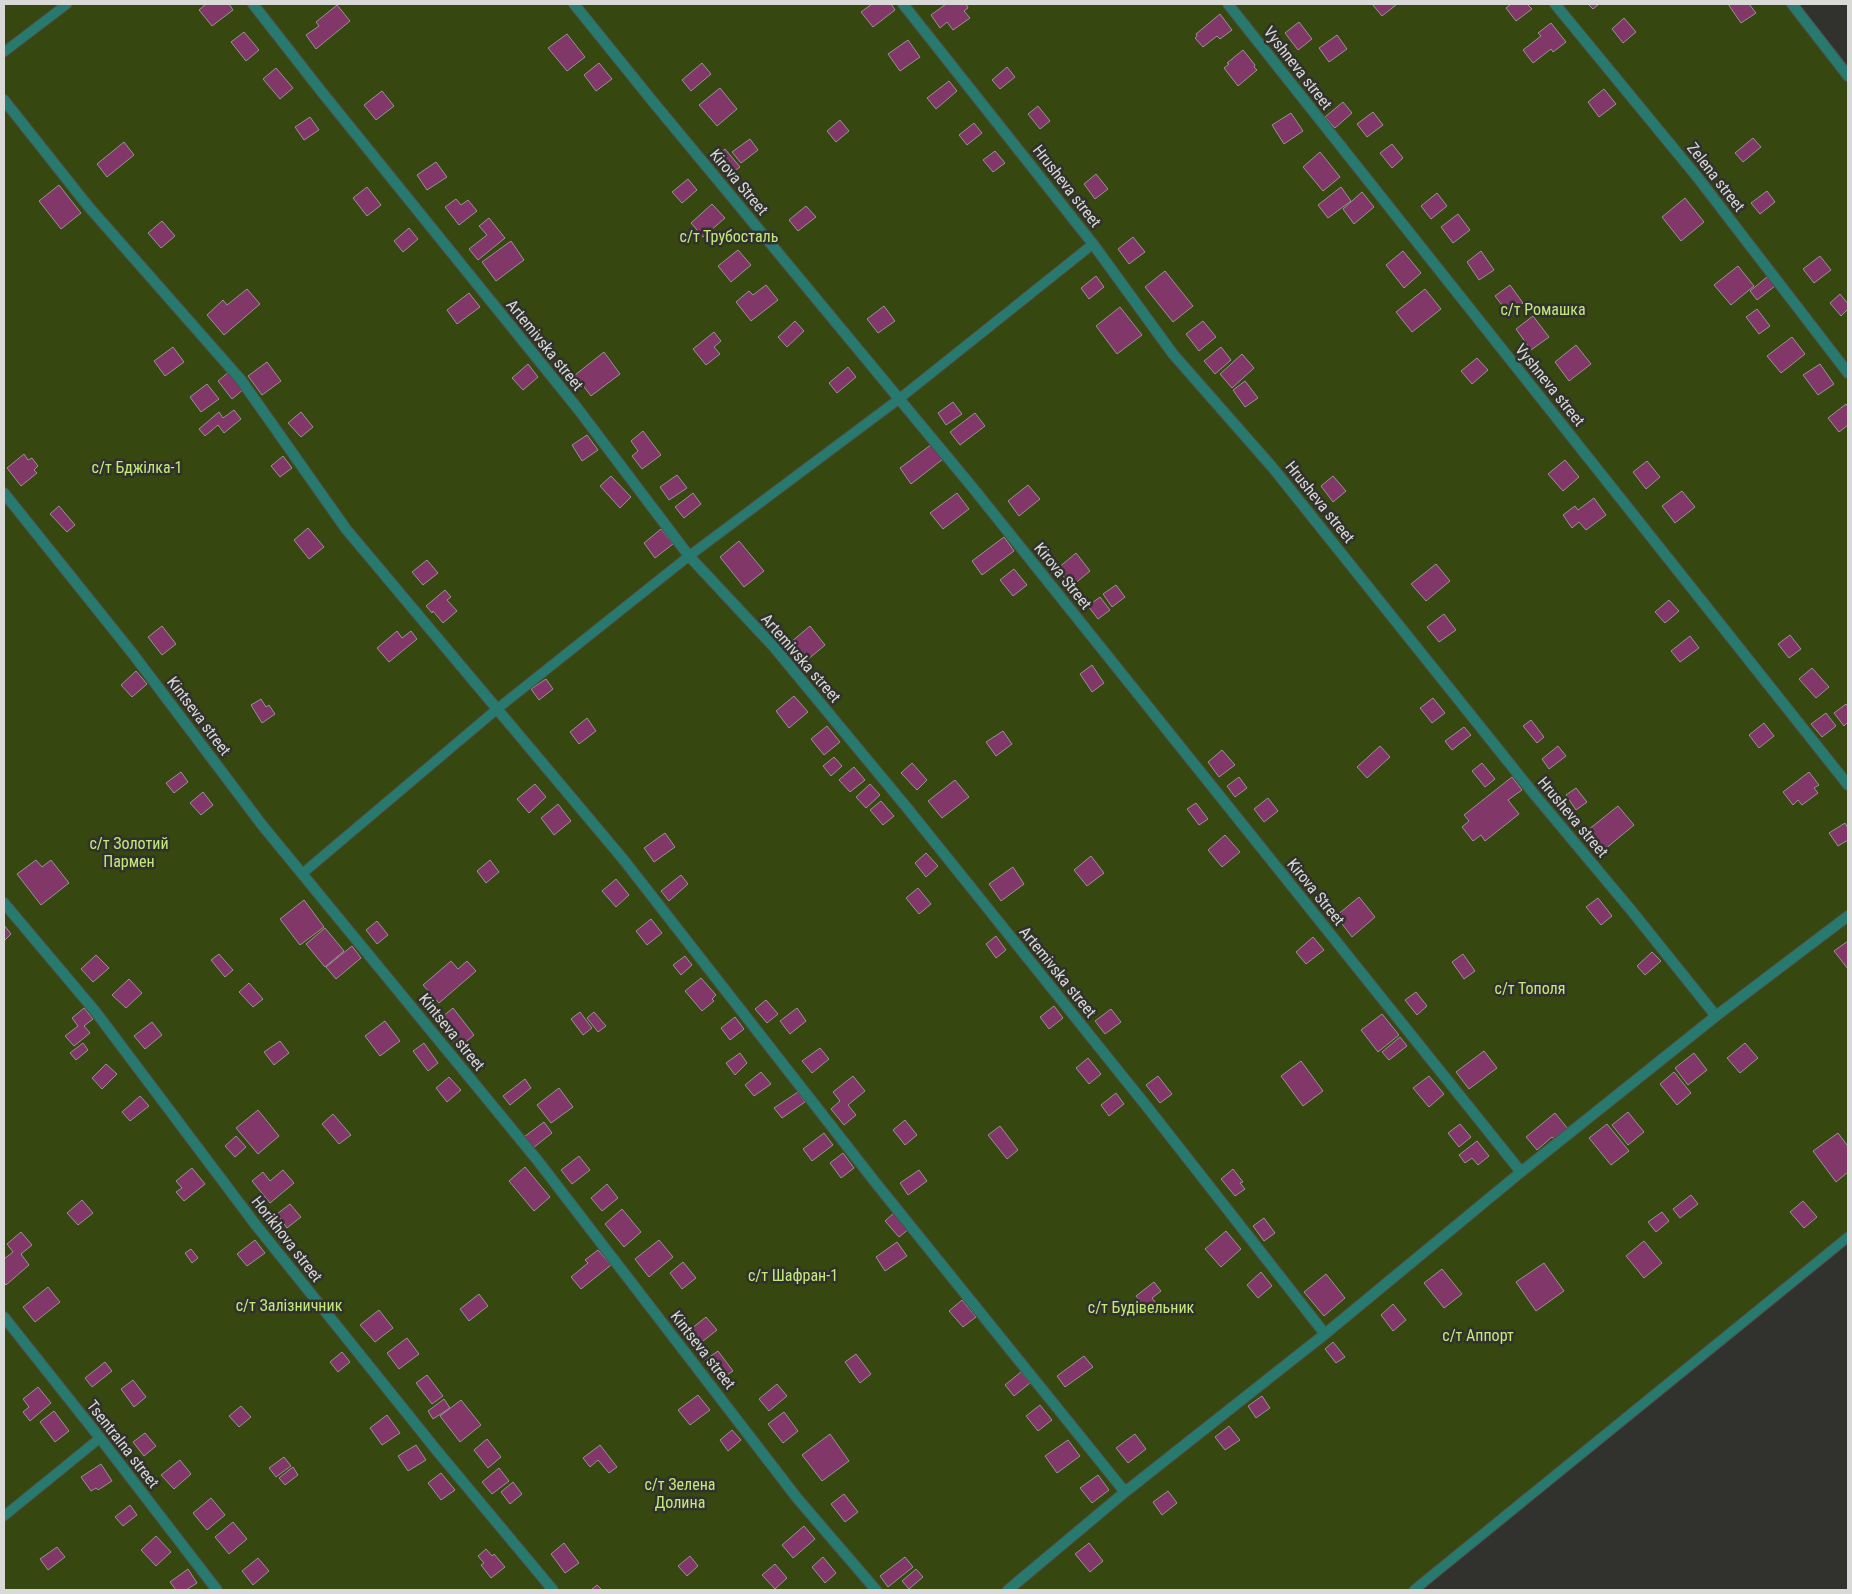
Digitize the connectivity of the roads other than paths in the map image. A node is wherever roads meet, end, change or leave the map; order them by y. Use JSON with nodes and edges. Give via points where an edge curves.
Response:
{"nodes":[{"id":1,"x":67,"y":4,"type":"edge"},
{"id":2,"x":253,"y":4,"type":"edge"},
{"id":3,"x":574,"y":4,"type":"edge"},
{"id":4,"x":904,"y":4,"type":"edge"},
{"id":5,"x":1228,"y":4,"type":"edge"},
{"id":6,"x":1555,"y":4,"type":"edge"},
{"id":7,"x":1792,"y":4,"type":"edge"},
{"id":8,"x":4,"y":52,"type":"edge"},
{"id":9,"x":1848,"y":76,"type":"edge"},
{"id":10,"x":4,"y":100,"type":"edge"},
{"id":11,"x":1093,"y":244,"type":"junction"},
{"id":12,"x":1848,"y":373,"type":"edge"},
{"id":13,"x":900,"y":398,"type":"junction"},
{"id":14,"x":4,"y":494,"type":"edge"},
{"id":15,"x":690,"y":556,"type":"junction"},
{"id":16,"x":497,"y":709,"type":"junction"},
{"id":17,"x":1848,"y":785,"type":"edge"},
{"id":18,"x":303,"y":873,"type":"junction"},
{"id":19,"x":4,"y":903,"type":"edge"},
{"id":20,"x":1848,"y":916,"type":"edge"},
{"id":21,"x":1716,"y":1016,"type":"junction"},
{"id":22,"x":1521,"y":1172,"type":"junction"},
{"id":23,"x":1848,"y":1237,"type":"edge"},
{"id":24,"x":4,"y":1317,"type":"edge"},
{"id":25,"x":1325,"y":1334,"type":"junction"},
{"id":26,"x":100,"y":1438,"type":"junction"},
{"id":27,"x":1125,"y":1492,"type":"junction"},
{"id":28,"x":4,"y":1516,"type":"edge"},
{"id":29,"x":218,"y":1590,"type":"edge"},
{"id":30,"x":552,"y":1590,"type":"edge"},
{"id":31,"x":876,"y":1590,"type":"edge"},
{"id":32,"x":1008,"y":1590,"type":"edge"},
{"id":33,"x":1414,"y":1590,"type":"edge"}],
"edges":[{"from":1,"to":8,"type":"lane"},
{"from":2,"to":15,"type":"street","name":"Artemivska street","via":[[578,409]]},
{"from":3,"to":13,"type":"street","name":"Kirova Street"},
{"from":4,"to":11,"type":"street","name":"Hrusheva street"},
{"from":5,"to":17,"type":"street","name":"Vyshneva street"},
{"from":6,"to":12,"type":"street","name":"Zelena street","via":[[1698,178]]},
{"from":7,"to":9,"type":"street"},
{"from":10,"to":16,"type":"street","via":[[88,206],[241,380],[346,529]]},
{"from":11,"to":13,"type":"lane"},
{"from":11,"to":21,"type":"street","name":"Hrusheva street","via":[[1173,354],[1273,468]]},
{"from":13,"to":15,"type":"lane"},
{"from":13,"to":22,"type":"street","name":"Kirova Street"},
{"from":14,"to":18,"type":"street","name":"Kintseva street"},
{"from":15,"to":16,"type":"lane"},
{"from":15,"to":25,"type":"street","name":"Artemivska street","via":[[773,646],[908,809]]},
{"from":16,"to":18,"type":"lane"},
{"from":16,"to":27,"type":"street","via":[[623,859],[875,1182]]},
{"from":18,"to":31,"type":"street","name":"Kintseva street","via":[[538,1161],[797,1498]]},
{"from":19,"to":30,"type":"street","name":"Horikhova street","via":[[95,1011],[255,1224]]},
{"from":20,"to":21,"type":"street"},
{"from":21,"to":22,"type":"street"},
{"from":22,"to":25,"type":"street"},
{"from":23,"to":33,"type":"lane"},
{"from":24,"to":26,"type":"street","name":"Tsentralna street"},
{"from":25,"to":27,"type":"street"},
{"from":26,"to":28,"type":"lane"},
{"from":26,"to":29,"type":"street","name":"Tsentralna street"},
{"from":27,"to":32,"type":"street"}]}
